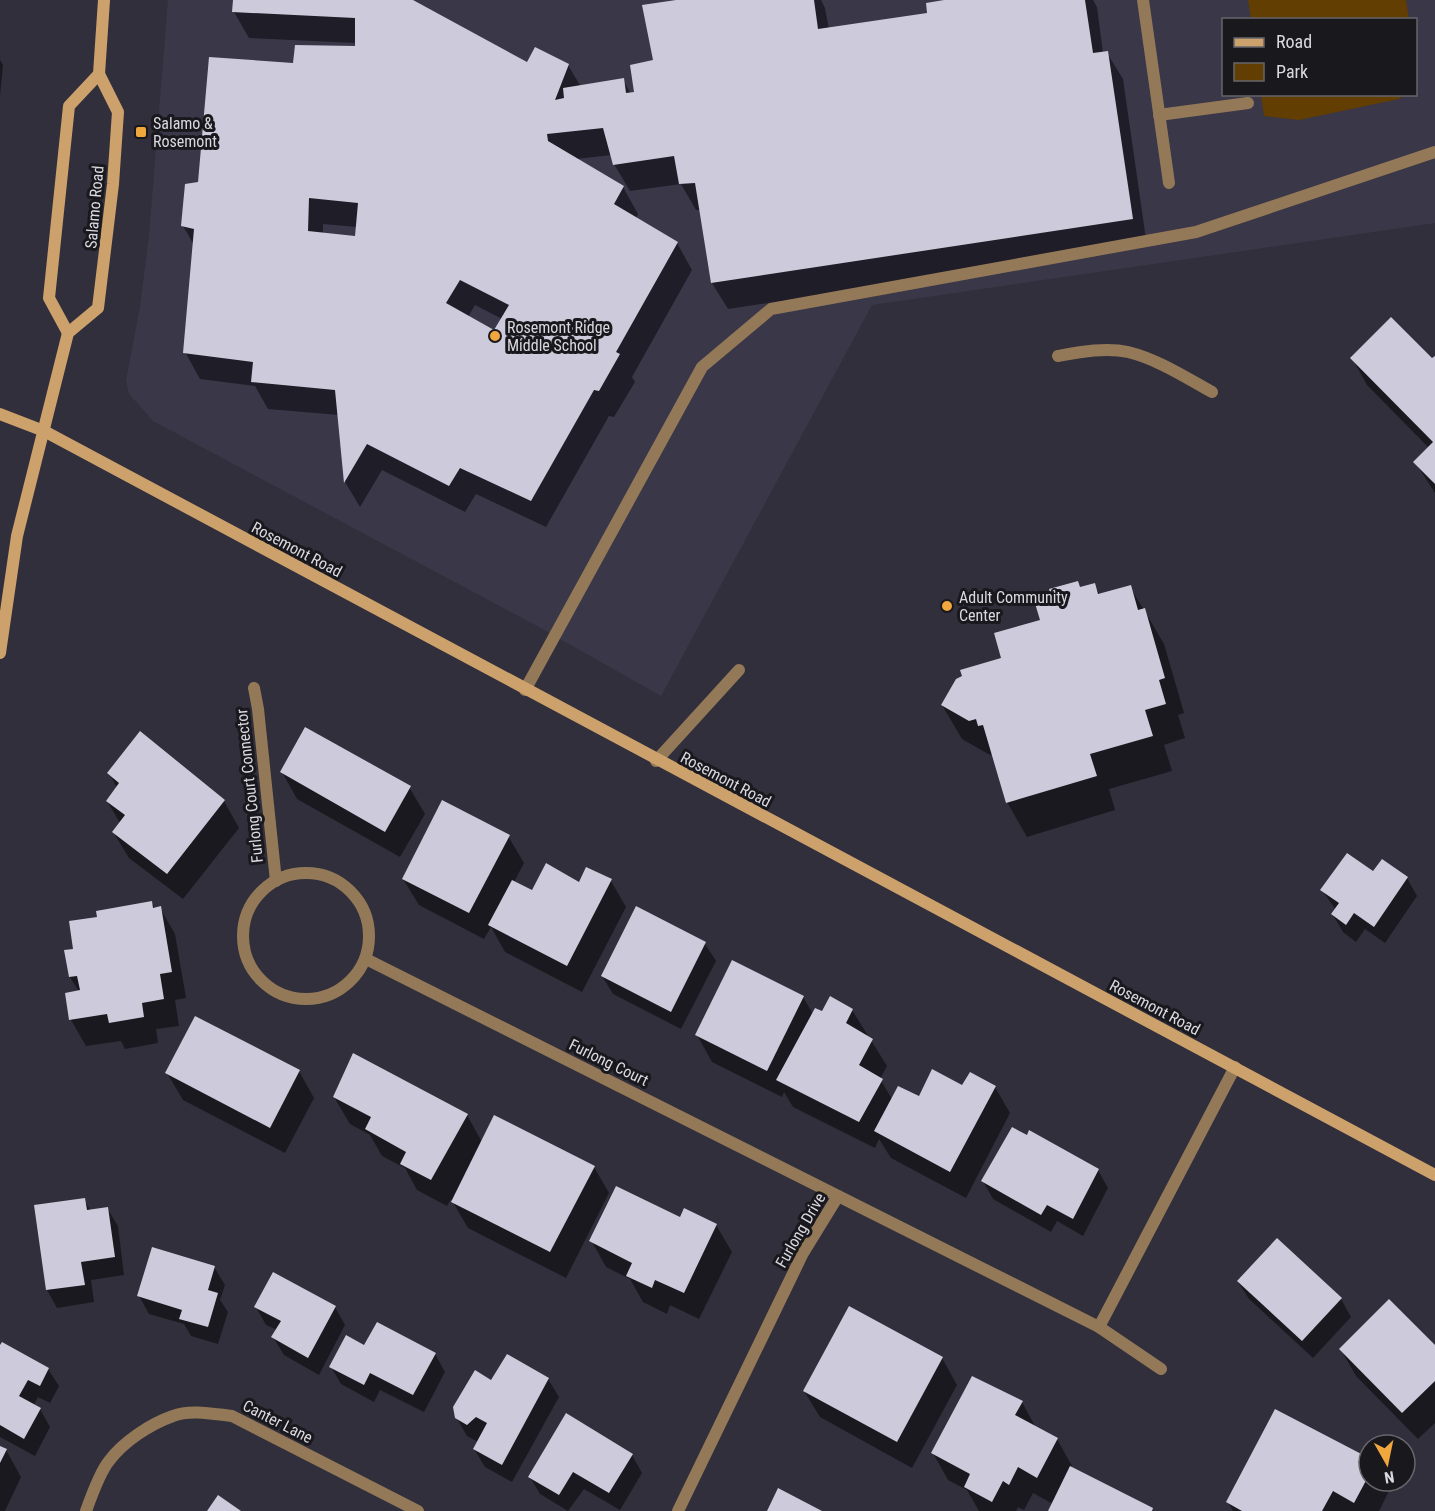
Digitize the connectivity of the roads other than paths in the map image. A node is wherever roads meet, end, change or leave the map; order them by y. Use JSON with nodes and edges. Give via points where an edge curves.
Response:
{"nodes":[{"id":1,"x":104,"y":0,"type":"edge"},
{"id":2,"x":1143,"y":0,"type":"edge"},
{"id":3,"x":99,"y":74,"type":"junction"},
{"id":4,"x":1248,"y":103,"type":"dead end"},
{"id":5,"x":1160,"y":115,"type":"junction"},
{"id":6,"x":1435,"y":152,"type":"edge"},
{"id":7,"x":1169,"y":183,"type":"dead end"},
{"id":8,"x":68,"y":333,"type":"junction"},
{"id":9,"x":1058,"y":356,"type":"dead end"},
{"id":10,"x":1212,"y":392,"type":"dead end"},
{"id":11,"x":0,"y":414,"type":"edge"},
{"id":12,"x":44,"y":432,"type":"junction"},
{"id":13,"x":0,"y":653,"type":"edge"},
{"id":14,"x":739,"y":670,"type":"dead end"},
{"id":15,"x":254,"y":688,"type":"dead end"},
{"id":16,"x":525,"y":690,"type":"junction"},
{"id":17,"x":656,"y":760,"type":"junction"},
{"id":18,"x":276,"y":880,"type":"junction"},
{"id":19,"x":366,"y":959,"type":"junction"},
{"id":20,"x":1235,"y":1067,"type":"junction"},
{"id":21,"x":1435,"y":1175,"type":"edge"},
{"id":22,"x":838,"y":1196,"type":"junction"},
{"id":23,"x":1100,"y":1327,"type":"junction"},
{"id":24,"x":1161,"y":1369,"type":"dead end"},
{"id":25,"x":86,"y":1511,"type":"edge"},
{"id":26,"x":418,"y":1511,"type":"edge"},
{"id":27,"x":678,"y":1511,"type":"edge"}],
"edges":[{"from":1,"to":3,"type":"main road"},
{"from":2,"to":5,"type":"street"},
{"from":3,"to":8,"type":"main road","via":[[69,106],[49,298]]},
{"from":3,"to":8,"type":"main road","name":"Salamo Road","via":[[118,112],[107,244],[98,309]]},
{"from":4,"to":5,"type":"street"},
{"from":5,"to":7,"type":"street"},
{"from":6,"to":16,"type":"street","via":[[1196,232],[771,309],[702,367]]},
{"from":8,"to":12,"type":"main road"},
{"from":9,"to":10,"type":"street","via":[[1088,351],[1126,352],[1170,369]]},
{"from":11,"to":12,"type":"main road","name":"Rosemont Road"},
{"from":12,"to":13,"type":"main road","via":[[16,536]]},
{"from":12,"to":16,"type":"main road","name":"Rosemont Road"},
{"from":14,"to":17,"type":"street"},
{"from":15,"to":18,"type":"street","name":"Furlong Court Connector"},
{"from":16,"to":17,"type":"main road","name":"Rosemont Road"},
{"from":17,"to":20,"type":"main road","name":"Rosemont Road"},
{"from":18,"to":19,"type":"street","via":[[304,873],[343,883],[364,910],[370,928]]},
{"from":18,"to":19,"type":"street","via":[[257,895],[246,915],[242,942],[255,976],[267,987],[294,999],[318,999],[332,994],[354,977]]},
{"from":19,"to":22,"type":"street","name":"Furlong Court"},
{"from":20,"to":21,"type":"main road","name":"Rosemont Road"},
{"from":20,"to":23,"type":"street"},
{"from":22,"to":23,"type":"street","name":"Furlong Drive"},
{"from":22,"to":27,"type":"street","name":"Furlong Drive","via":[[803,1252]]},
{"from":23,"to":24,"type":"street","name":"Furlong Drive"},
{"from":25,"to":26,"type":"street","name":"Canter Lane","via":[[108,1461],[129,1442],[174,1415],[205,1413],[232,1416]]}]}
